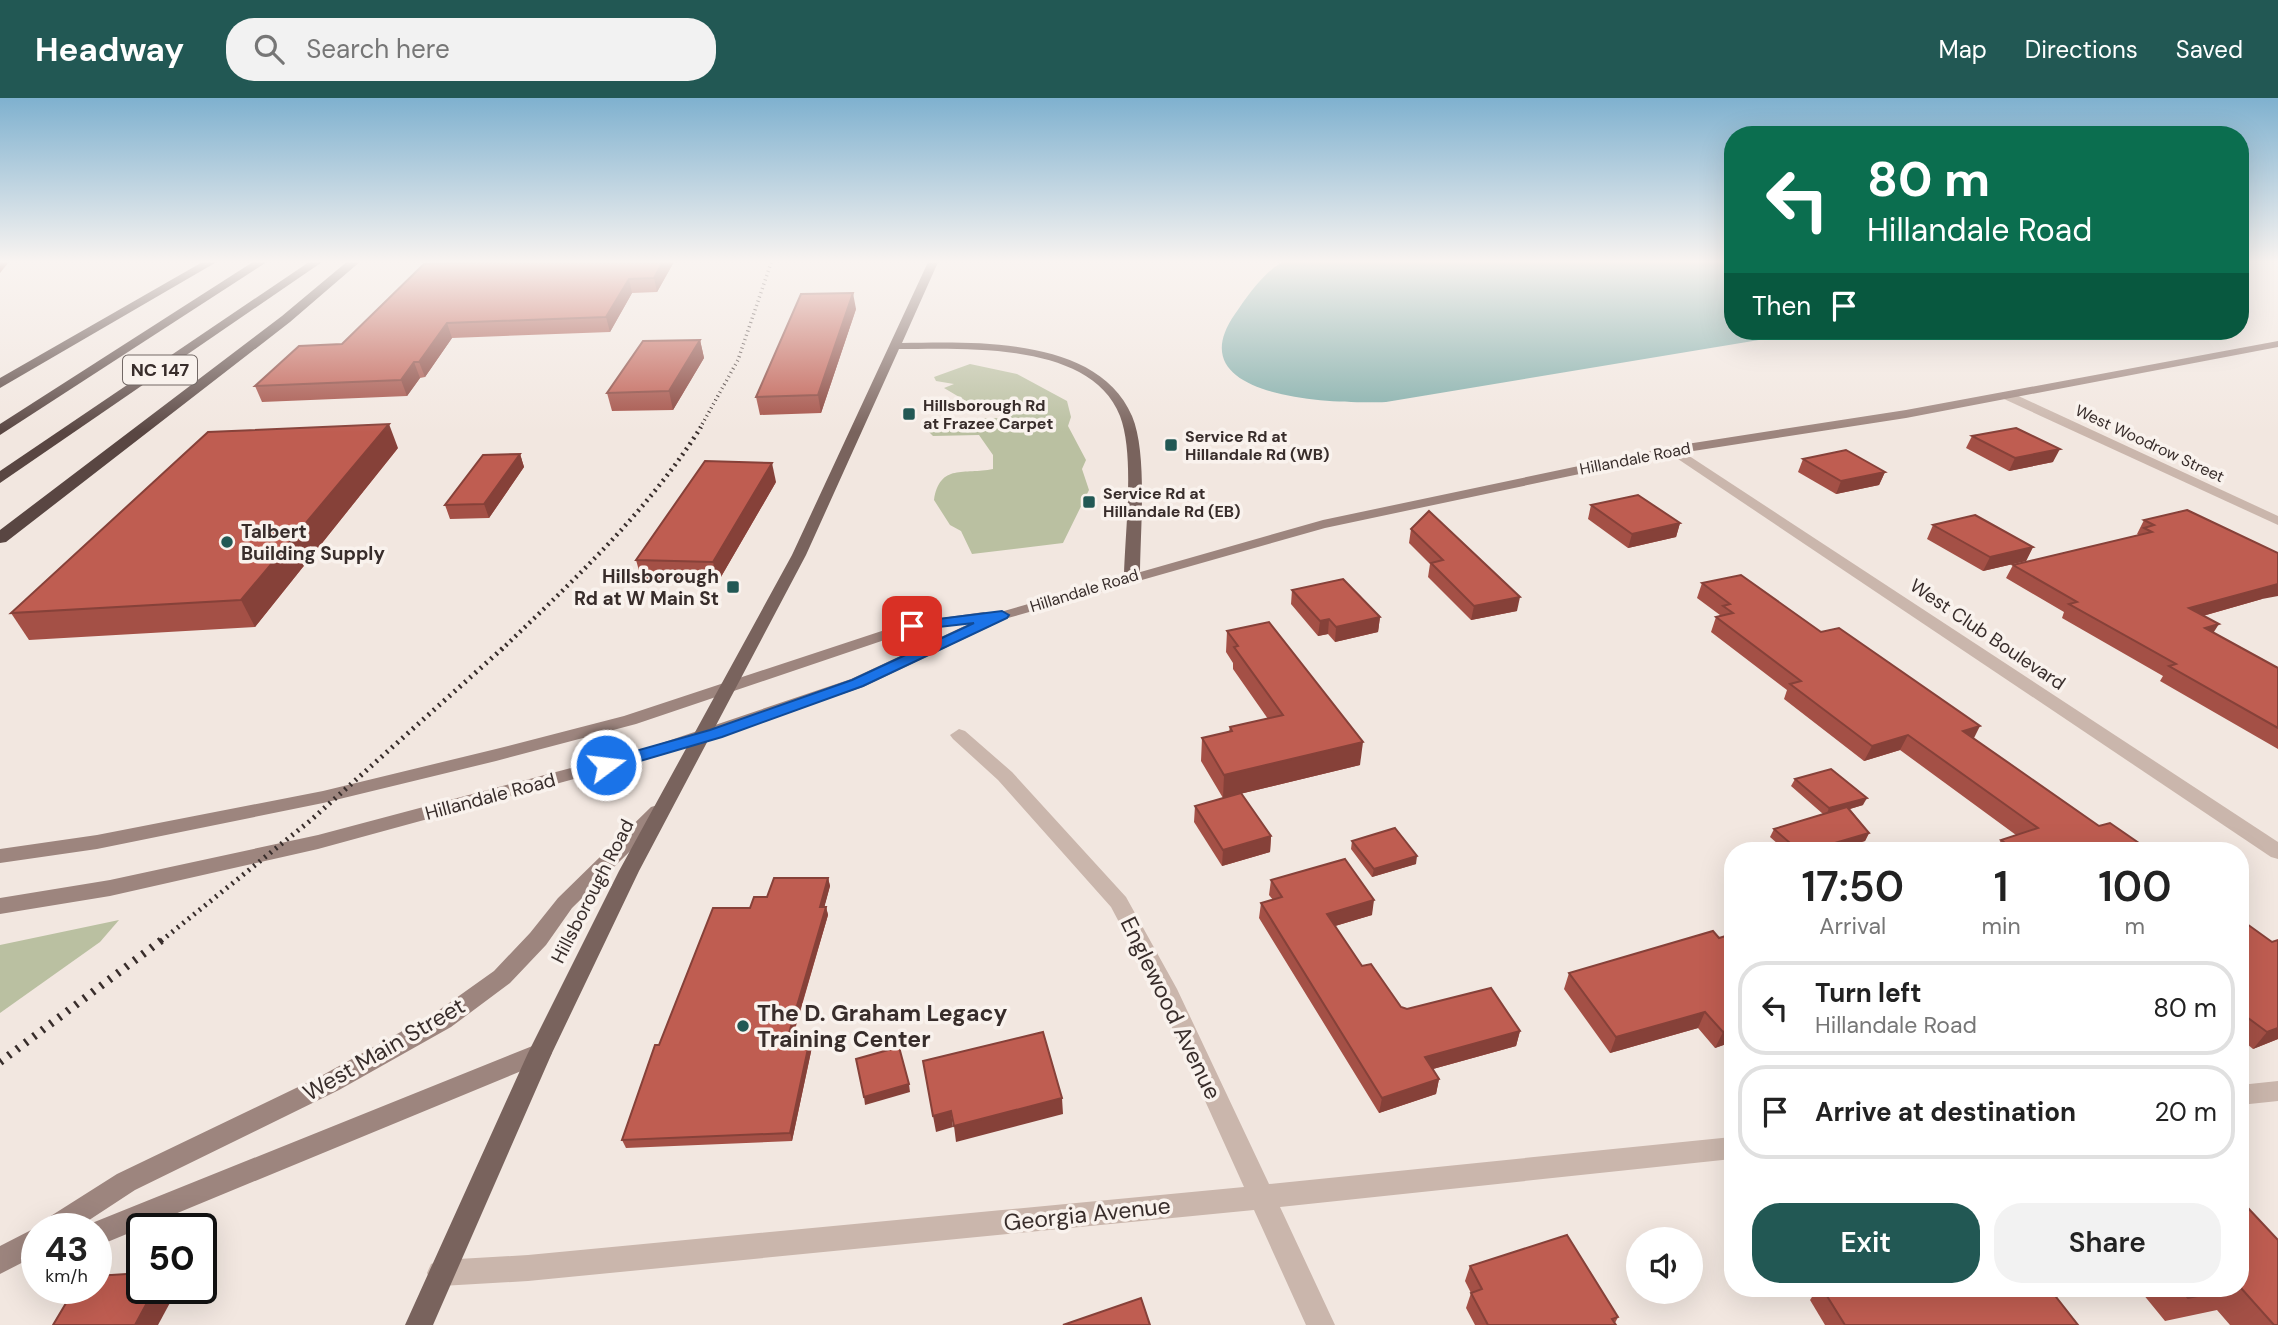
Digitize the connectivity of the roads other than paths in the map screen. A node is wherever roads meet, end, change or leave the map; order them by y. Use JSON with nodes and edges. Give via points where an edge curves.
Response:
{"nodes":[{"id":1,"x":115,"y":317,"type":"edge"},
{"id":2,"x":176,"y":317,"type":"edge"},
{"id":3,"x":235,"y":317,"type":"edge"},
{"id":4,"x":288,"y":317,"type":"edge"},
{"id":5,"x":909,"y":317,"type":"edge"},
{"id":6,"x":896,"y":346,"type":"junction"},
{"id":7,"x":2275,"y":346,"type":"edge"},
{"id":8,"x":0,"y":384,"type":"edge"},
{"id":9,"x":2008,"y":396,"type":"junction"},
{"id":10,"x":0,"y":431,"type":"edge"},
{"id":11,"x":1674,"y":450,"type":"junction"},
{"id":12,"x":0,"y":478,"type":"edge"},
{"id":13,"x":2278,"y":521,"type":"edge"},
{"id":14,"x":0,"y":538,"type":"edge"},
{"id":15,"x":1132,"y":575,"type":"junction"},
{"id":16,"x":1002,"y":615,"type":"junction"},
{"id":17,"x":959,"y":735,"type":"dead end"},
{"id":18,"x":665,"y":806,"type":"junction"},
{"id":19,"x":2278,"y":852,"type":"edge"},
{"id":20,"x":0,"y":856,"type":"edge"},
{"id":21,"x":0,"y":906,"type":"edge"},
{"id":22,"x":540,"y":1053,"type":"junction"},
{"id":23,"x":2278,"y":1091,"type":"edge"},
{"id":24,"x":2249,"y":1094,"type":"edge"},
{"id":25,"x":1724,"y":1149,"type":"edge"},
{"id":26,"x":1261,"y":1197,"type":"junction"},
{"id":27,"x":78,"y":1213,"type":"edge"},
{"id":28,"x":112,"y":1228,"type":"edge"},
{"id":29,"x":21,"y":1250,"type":"edge"},
{"id":30,"x":0,"y":1261,"type":"edge"},
{"id":31,"x":441,"y":1273,"type":"junction"},
{"id":32,"x":419,"y":1325,"type":"edge"},
{"id":33,"x":1321,"y":1325,"type":"edge"}],
"edges":[{"from":1,"to":8,"type":"highway"},
{"from":2,"to":10,"type":"highway","number":"NC 147"},
{"from":3,"to":12,"type":"highway","number":"NC 147"},
{"from":4,"to":14,"type":"highway"},
{"from":5,"to":6,"type":"main road","name":"Hillsborough Road"},
{"from":6,"to":15,"type":"main road","via":[[1021,351],[1073,365],[1108,386],[1123,406],[1131,442]]},
{"from":6,"to":18,"type":"main road","name":"Hillsborough Road","via":[[800,555]]},
{"from":7,"to":9,"type":"main road","name":"Hillandale Road"},
{"from":9,"to":11,"type":"main road","name":"Hillandale Road"},
{"from":9,"to":13,"type":"street","name":"West Woodrow Street"},
{"from":11,"to":15,"type":"main road","name":"Hillandale Road","via":[[1403,505]]},
{"from":11,"to":19,"type":"street","name":"West Club Boulevard"},
{"from":15,"to":16,"type":"main road","name":"Hillandale Road"},
{"from":16,"to":20,"type":"main road","name":"Hillandale Road","via":[[912,626],[630,720],[323,797],[97,842]]},
{"from":16,"to":21,"type":"main road","name":"Hillandale Road","via":[[857,683],[656,751],[318,842],[110,888]]},
{"from":17,"to":26,"type":"street","name":"Englewood Avenue","via":[[1005,776],[1119,902],[1166,989]]},
{"from":18,"to":22,"type":"main road","name":"Hillsborough Road"},
{"from":18,"to":27,"type":"main road","name":"West Main Street","via":[[565,903],[502,977],[443,1020],[330,1083],[126,1182]]},
{"from":22,"to":28,"type":"main road"},
{"from":22,"to":31,"type":"main road","name":"Hillsborough Road"},
{"from":23,"to":24,"type":"street"},
{"from":25,"to":26,"type":"street","name":"Georgia Avenue"},
{"from":26,"to":31,"type":"street","name":"Georgia Avenue"},
{"from":26,"to":33,"type":"street","name":"Englewood Avenue"},
{"from":29,"to":30,"type":"main road"},
{"from":31,"to":32,"type":"main road","name":"Hillsborough Road"}]}
